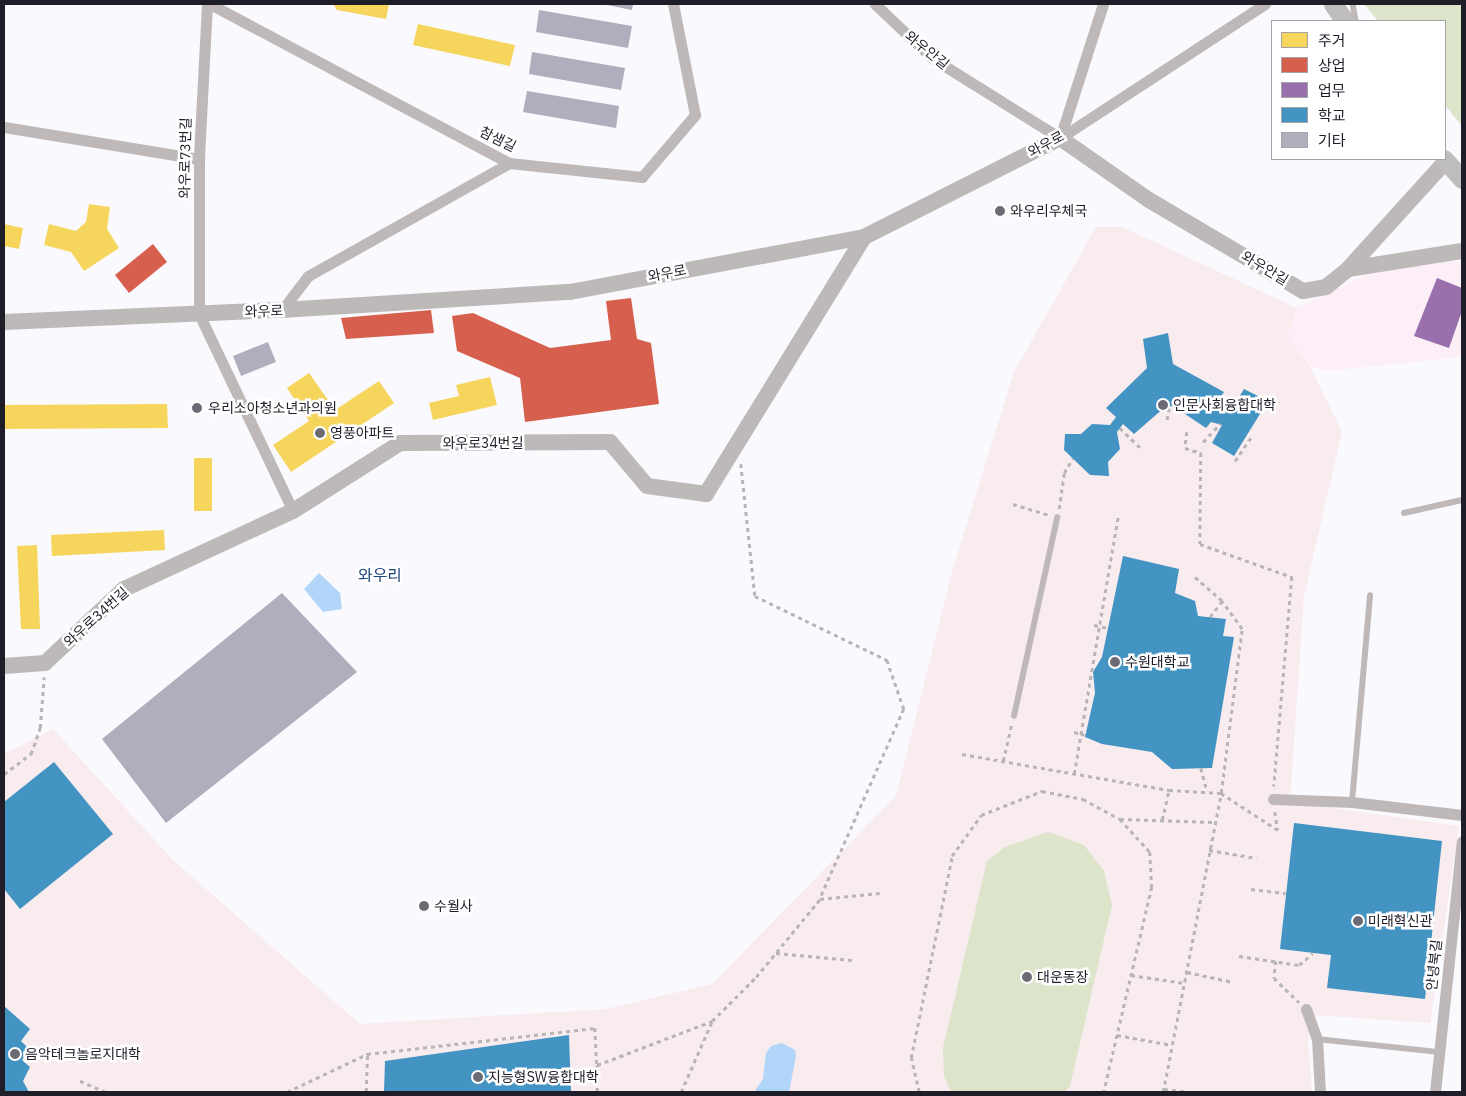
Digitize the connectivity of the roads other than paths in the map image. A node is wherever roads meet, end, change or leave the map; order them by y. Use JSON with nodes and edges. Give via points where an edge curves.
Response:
{"nodes":[{"id":1,"x":209,"y":4,"type":"edge"},
{"id":2,"x":673,"y":4,"type":"edge"},
{"id":3,"x":875,"y":4,"type":"edge"},
{"id":4,"x":1104,"y":4,"type":"edge"},
{"id":5,"x":1265,"y":4,"type":"edge"},
{"id":6,"x":1333,"y":4,"type":"edge"},
{"id":7,"x":1353,"y":4,"type":"edge"},
{"id":8,"x":1344,"y":20,"type":"edge"},
{"id":9,"x":1356,"y":20,"type":"edge"},
{"id":10,"x":4,"y":127,"type":"edge"},
{"id":11,"x":1060,"y":138,"type":"junction"},
{"id":12,"x":199,"y":159,"type":"junction"},
{"id":13,"x":1445,"y":160,"type":"edge"},
{"id":14,"x":509,"y":163,"type":"junction"},
{"id":15,"x":1462,"y":179,"type":"edge"},
{"id":16,"x":864,"y":236,"type":"junction"},
{"id":17,"x":1462,"y":251,"type":"edge"},
{"id":18,"x":1348,"y":269,"type":"junction"},
{"id":19,"x":282,"y":310,"type":"junction"},
{"id":20,"x":199,"y":314,"type":"junction"},
{"id":21,"x":4,"y":322,"type":"edge"},
{"id":22,"x":1462,"y":500,"type":"edge"},
{"id":23,"x":293,"y":511,"type":"junction"},
{"id":24,"x":1404,"y":513,"type":"dead end"},
{"id":25,"x":1058,"y":518,"type":"road end"},
{"id":26,"x":1370,"y":596,"type":"dead end"},
{"id":27,"x":4,"y":666,"type":"edge"},
{"id":28,"x":1014,"y":716,"type":"road end"},
{"id":29,"x":1273,"y":798,"type":"road end"},
{"id":30,"x":1352,"y":802,"type":"junction"},
{"id":31,"x":1462,"y":815,"type":"edge"},
{"id":32,"x":1462,"y":841,"type":"edge"},
{"id":33,"x":1306,"y":1009,"type":"road end"},
{"id":34,"x":1317,"y":1039,"type":"junction"},
{"id":35,"x":1439,"y":1052,"type":"junction"},
{"id":36,"x":1320,"y":1092,"type":"edge"},
{"id":37,"x":1435,"y":1092,"type":"edge"}],
"edges":[{"from":1,"to":12,"type":"street","name":"와우로73번길"},
{"from":1,"to":14,"type":"street","name":"참샘길"},
{"from":2,"to":14,"type":"street","name":"참샘길","via":[[695,115],[642,177]]},
{"from":3,"to":11,"type":"street","name":"와우안길","via":[[932,58]]},
{"from":4,"to":11,"type":"street"},
{"from":5,"to":11,"type":"street","name":"와우로"},
{"from":6,"to":8,"type":"main road"},
{"from":7,"to":9,"type":"lane"},
{"from":10,"to":12,"type":"street"},
{"from":11,"to":16,"type":"street","name":"와우로"},
{"from":11,"to":18,"type":"street","name":"와우안길","via":[[1148,200],[1303,291],[1326,287]]},
{"from":12,"to":20,"type":"street","name":"와우로73번길"},
{"from":13,"to":15,"type":"main road"},
{"from":13,"to":18,"type":"street","name":"와우안길"},
{"from":14,"to":19,"type":"street","via":[[308,276]]},
{"from":16,"to":19,"type":"street","name":"와우로","via":[[570,292]]},
{"from":16,"to":23,"type":"street","name":"와우로34번길","via":[[706,494],[647,486],[610,442],[400,443]]},
{"from":17,"to":18,"type":"street"},
{"from":19,"to":20,"type":"street","name":"와우로"},
{"from":20,"to":21,"type":"street","name":"와우로"},
{"from":20,"to":23,"type":"street"},
{"from":22,"to":24,"type":"lane"},
{"from":23,"to":27,"type":"street","name":"와우로34번길","via":[[124,589],[45,663]]},
{"from":25,"to":28,"type":"lane"},
{"from":26,"to":30,"type":"lane"},
{"from":29,"to":30,"type":"street"},
{"from":30,"to":31,"type":"street"},
{"from":32,"to":35,"type":"street","name":"안녕북길"},
{"from":33,"to":34,"type":"street"},
{"from":34,"to":35,"type":"lane"},
{"from":34,"to":36,"type":"street"},
{"from":35,"to":37,"type":"street","name":"안녕북길"}]}
